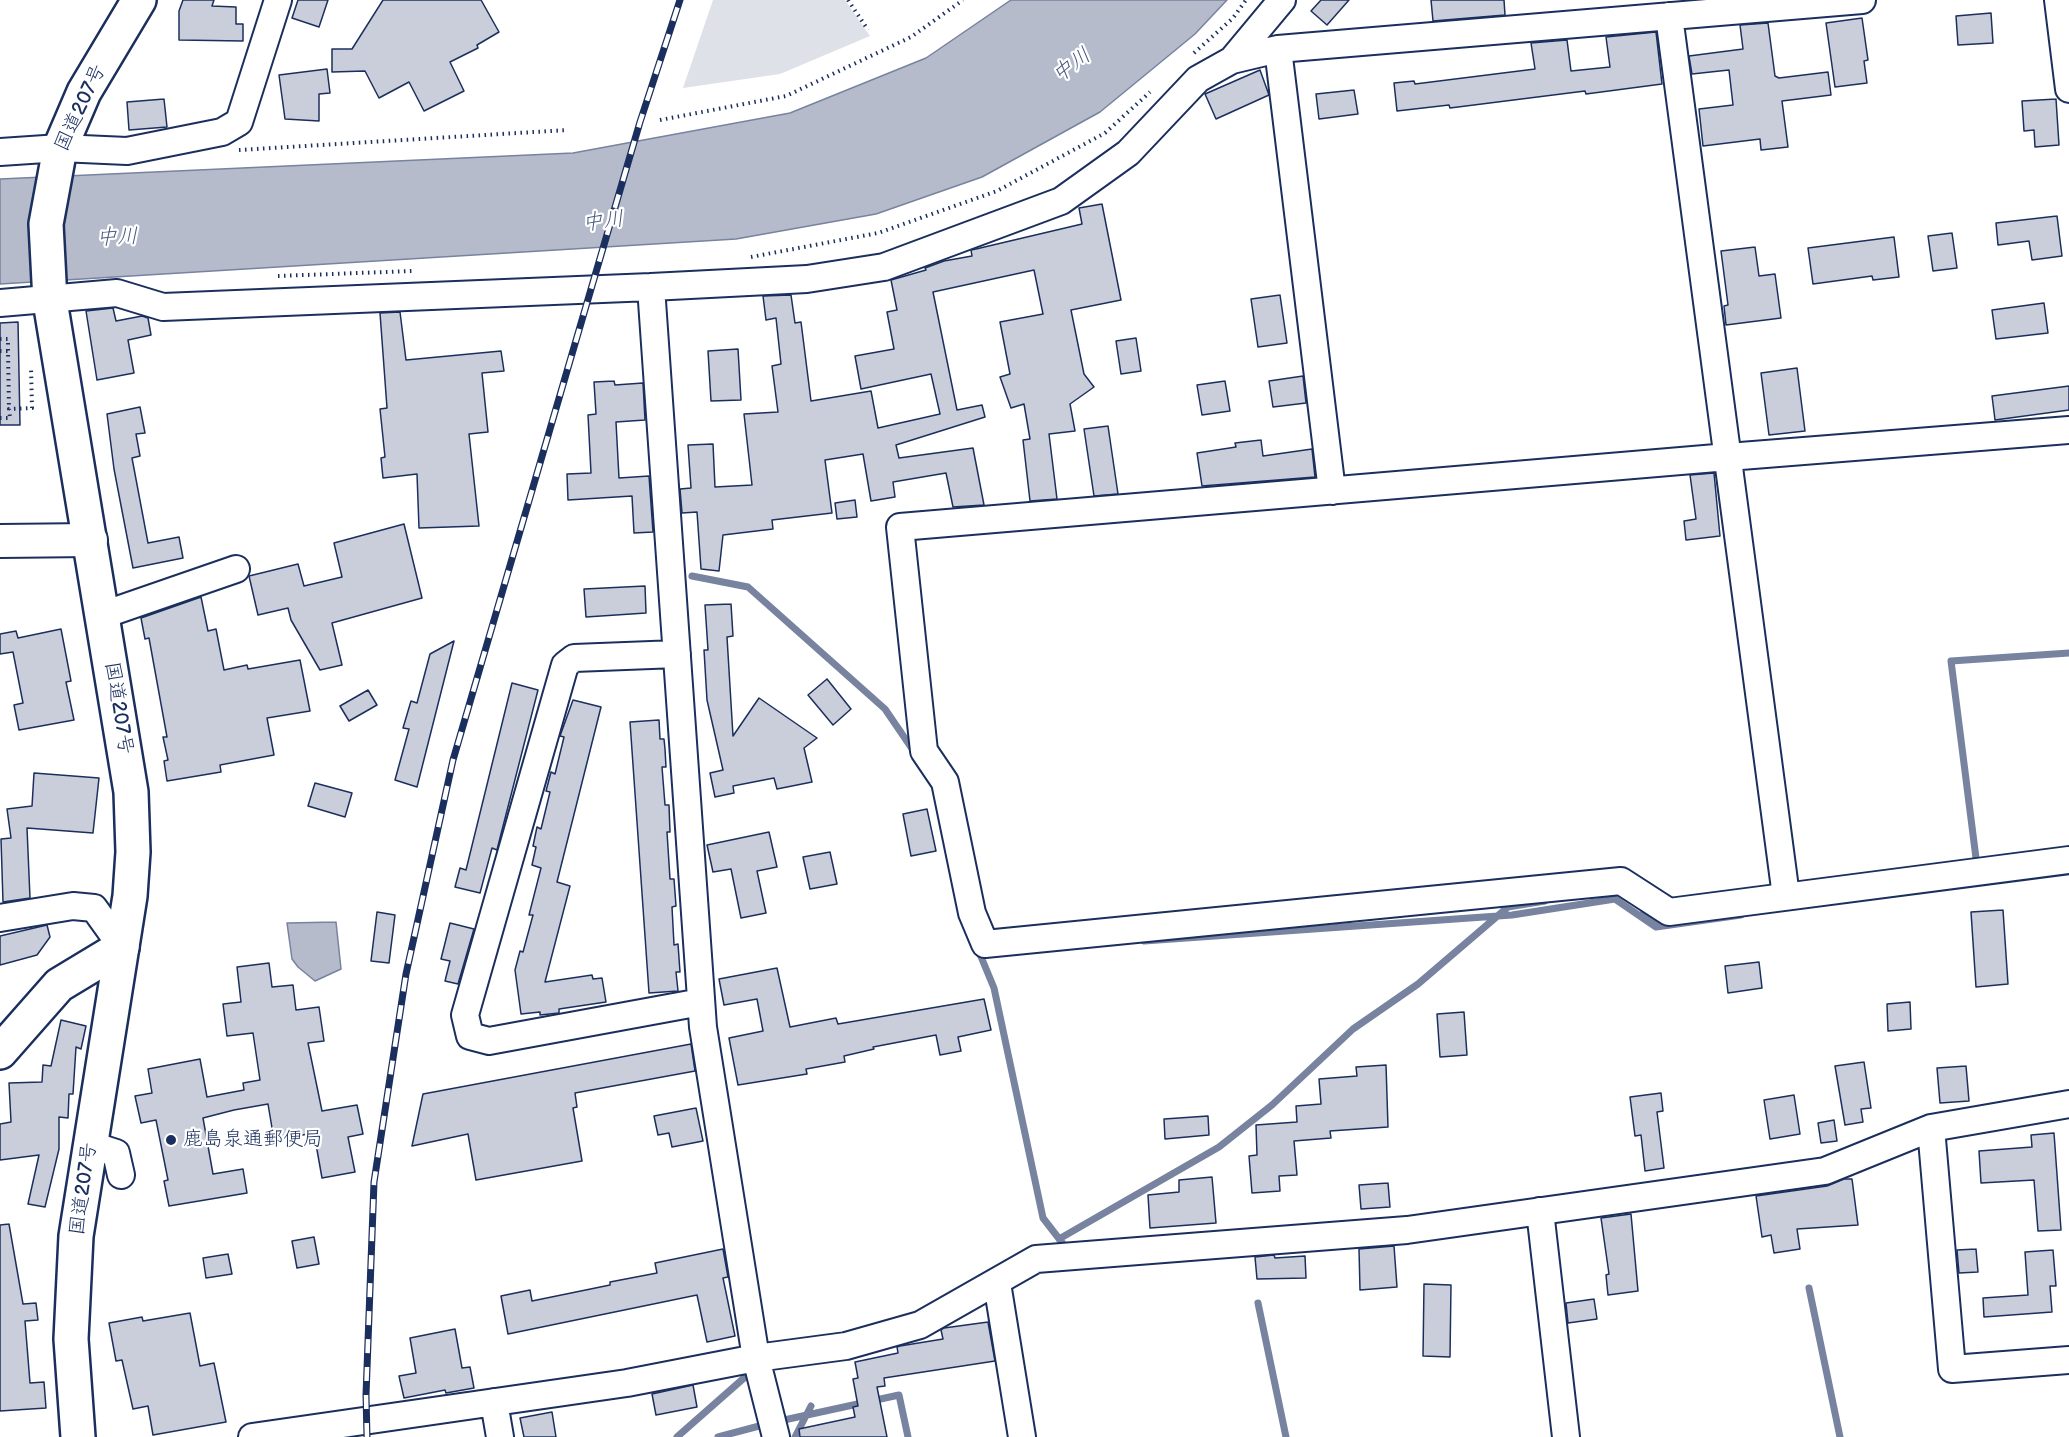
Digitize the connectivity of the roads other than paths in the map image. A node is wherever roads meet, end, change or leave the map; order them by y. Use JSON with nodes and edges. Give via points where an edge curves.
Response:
{"nodes":[{"id":1,"x":140,"y":0,"type":"edge"},
{"id":2,"x":278,"y":0,"type":"edge"},
{"id":3,"x":1282,"y":0,"type":"edge"},
{"id":4,"x":1862,"y":0,"type":"edge"},
{"id":5,"x":2058,"y":0,"type":"edge"},
{"id":6,"x":1670,"y":16,"type":"junction"},
{"id":7,"x":1278,"y":49,"type":"junction"},
{"id":8,"x":1232,"y":60,"type":"junction"},
{"id":9,"x":2069,"y":89,"type":"edge"},
{"id":10,"x":0,"y":152,"type":"edge"},
{"id":11,"x":58,"y":154,"type":"junction"},
{"id":12,"x":651,"y":287,"type":"junction"},
{"id":13,"x":49,"y":295,"type":"junction"},
{"id":14,"x":0,"y":303,"type":"edge"},
{"id":15,"x":2069,"y":430,"type":"edge"},
{"id":16,"x":1728,"y":456,"type":"junction"},
{"id":17,"x":1332,"y":491,"type":"junction"},
{"id":18,"x":91,"y":540,"type":"junction"},
{"id":19,"x":0,"y":541,"type":"edge"},
{"id":20,"x":236,"y":569,"type":"dead end"},
{"id":21,"x":103,"y":615,"type":"junction"},
{"id":22,"x":677,"y":654,"type":"junction"},
{"id":23,"x":2069,"y":860,"type":"edge"},
{"id":24,"x":1786,"y":896,"type":"junction"},
{"id":25,"x":0,"y":918,"type":"edge"},
{"id":26,"x":122,"y":947,"type":"junction"},
{"id":27,"x":701,"y":1002,"type":"junction"},
{"id":28,"x":0,"y":1052,"type":"edge"},
{"id":29,"x":2069,"y":1104,"type":"edge"},
{"id":30,"x":1931,"y":1128,"type":"junction"},
{"id":31,"x":91,"y":1145,"type":"junction"},
{"id":32,"x":122,"y":1175,"type":"dead end"},
{"id":33,"x":1540,"y":1211,"type":"junction"},
{"id":34,"x":997,"y":1283,"type":"junction"},
{"id":35,"x":756,"y":1358,"type":"junction"},
{"id":36,"x":2069,"y":1360,"type":"edge"},
{"id":37,"x":494,"y":1402,"type":"junction"},
{"id":38,"x":78,"y":1437,"type":"edge"},
{"id":39,"x":252,"y":1437,"type":"edge"},
{"id":40,"x":500,"y":1437,"type":"edge"},
{"id":41,"x":776,"y":1437,"type":"edge"},
{"id":42,"x":1022,"y":1437,"type":"edge"},
{"id":43,"x":1566,"y":1437,"type":"edge"}],
"edges":[{"from":1,"to":11,"type":"main road","name":"国道207号","via":[[84,92]]},
{"from":2,"to":11,"type":"street","via":[[239,122],[222,132],[127,151]]},
{"from":3,"to":8,"type":"street"},
{"from":4,"to":6,"type":"street"},
{"from":5,"to":9,"type":"street"},
{"from":6,"to":7,"type":"street"},
{"from":6,"to":16,"type":"street"},
{"from":7,"to":8,"type":"street"},
{"from":7,"to":17,"type":"street"},
{"from":8,"to":12,"type":"street","via":[[1198,79],[1128,153],[1061,201],[884,267],[807,279]]},
{"from":10,"to":11,"type":"street"},
{"from":11,"to":13,"type":"main road","name":"国道207号","via":[[46,224]]},
{"from":12,"to":13,"type":"street","via":[[163,307],[117,293]]},
{"from":12,"to":22,"type":"street"},
{"from":13,"to":14,"type":"street"},
{"from":13,"to":18,"type":"main road","name":"国道207号"},
{"from":15,"to":16,"type":"street"},
{"from":16,"to":17,"type":"street"},
{"from":16,"to":24,"type":"street"},
{"from":17,"to":24,"type":"street","via":[[900,527],[924,751],[945,782],[972,913],[985,944],[1621,881],[1669,912]]},
{"from":18,"to":19,"type":"street"},
{"from":18,"to":21,"type":"main road","name":"国道207号"},
{"from":20,"to":21,"type":"street"},
{"from":21,"to":26,"type":"main road","name":"国道207号","via":[[131,792],[133,852]]},
{"from":22,"to":27,"type":"street"},
{"from":22,"to":27,"type":"street","via":[[574,658],[565,665],[465,1015],[470,1036],[489,1041]]},
{"from":23,"to":24,"type":"street"},
{"from":25,"to":26,"type":"street","via":[[73,906],[94,908]]},
{"from":26,"to":28,"type":"main road","via":[[59,985]]},
{"from":26,"to":31,"type":"main road","name":"国道207号"},
{"from":27,"to":35,"type":"street"},
{"from":29,"to":30,"type":"street"},
{"from":30,"to":33,"type":"street","via":[[1825,1171]]},
{"from":30,"to":36,"type":"street","via":[[1952,1369]]},
{"from":31,"to":32,"type":"street","via":[[116,1153]]},
{"from":31,"to":38,"type":"main road","name":"国道207号","via":[[76,1236],[71,1339]]},
{"from":33,"to":34,"type":"street","via":[[1407,1230],[1036,1259]]},
{"from":33,"to":43,"type":"street"},
{"from":34,"to":35,"type":"street","via":[[920,1325],[846,1346]]},
{"from":34,"to":42,"type":"street"},
{"from":35,"to":37,"type":"street","via":[[627,1383]]},
{"from":35,"to":41,"type":"street"},
{"from":37,"to":39,"type":"street"},
{"from":37,"to":40,"type":"street"}]}
